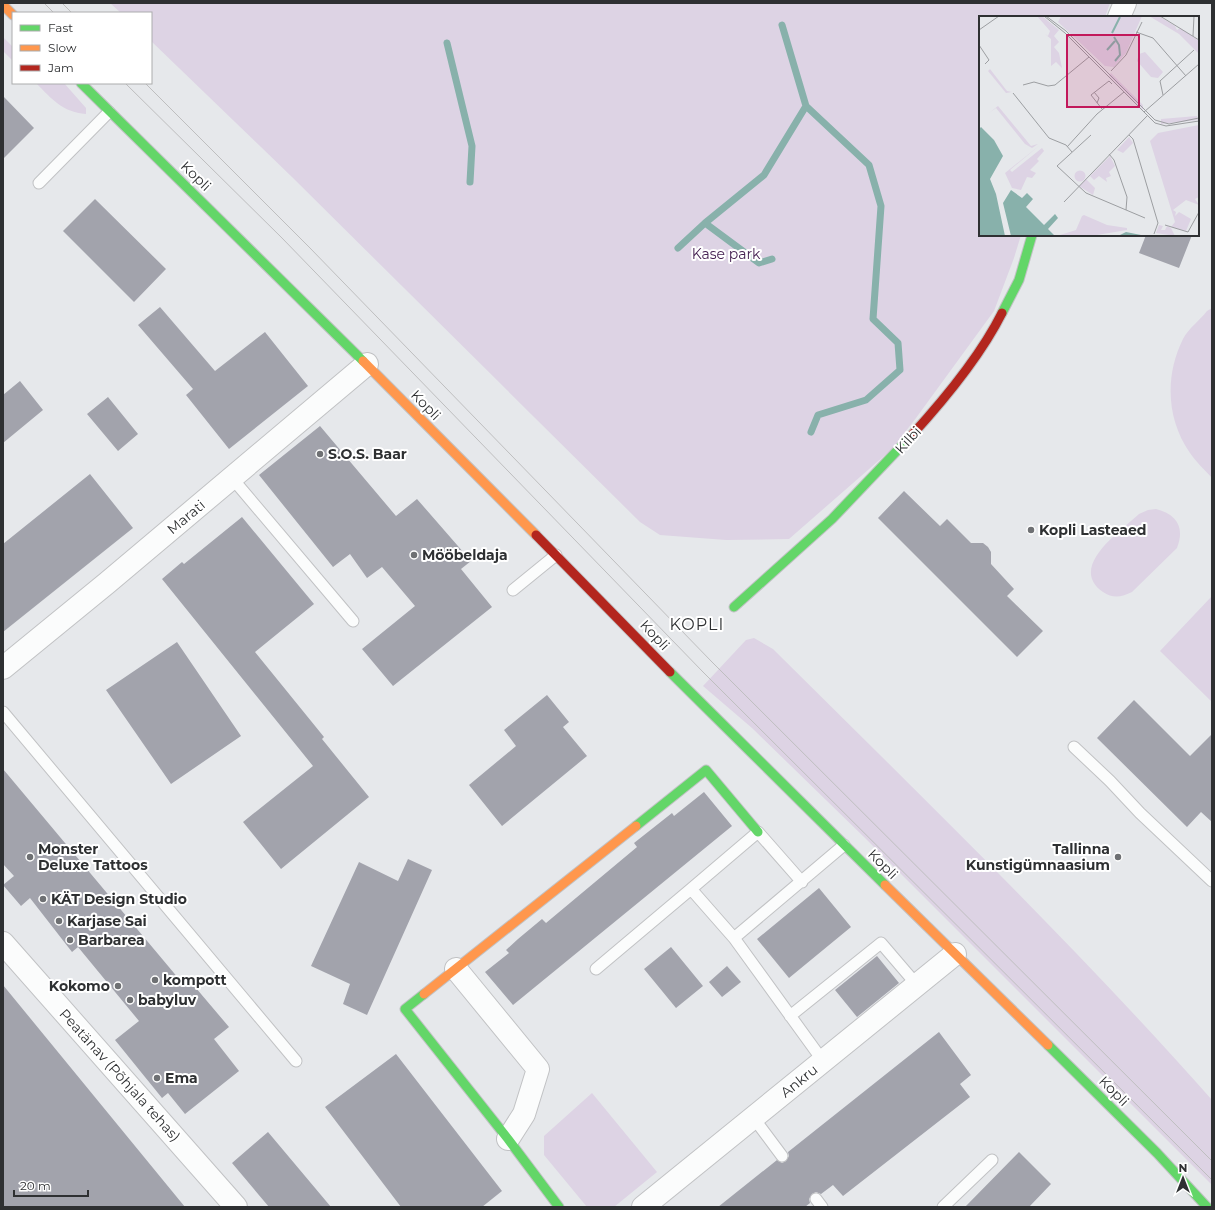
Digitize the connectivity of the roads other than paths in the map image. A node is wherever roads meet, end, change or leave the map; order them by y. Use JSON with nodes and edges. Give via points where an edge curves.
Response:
{"nodes":[{"id":1,"x":1125,"y":3,"type":"edge"},
{"id":2,"x":3,"y":5,"type":"edge"},
{"id":3,"x":12,"y":14,"type":"edge"},
{"id":4,"x":1119,"y":16,"type":"edge"},
{"id":5,"x":82,"y":84,"type":"edge"},
{"id":6,"x":109,"y":112,"type":"junction"},
{"id":7,"x":39,"y":183,"type":"dead end"},
{"id":8,"x":1032,"y":236,"type":"edge"},
{"id":9,"x":368,"y":364,"type":"junction"},
{"id":10,"x":232,"y":478,"type":"junction"},
{"id":11,"x":556,"y":555,"type":"junction"},
{"id":12,"x":513,"y":590,"type":"dead end"},
{"id":13,"x":734,"y":607,"type":"dead end"},
{"id":14,"x":353,"y":621,"type":"dead end"},
{"id":15,"x":3,"y":668,"type":"edge"},
{"id":16,"x":3,"y":712,"type":"edge"},
{"id":17,"x":1074,"y":747,"type":"dead end"},
{"id":18,"x":758,"y":832,"type":"junction"},
{"id":19,"x":844,"y":845,"type":"junction"},
{"id":20,"x":802,"y":882,"type":"junction"},
{"id":21,"x":1212,"y":882,"type":"edge"},
{"id":22,"x":691,"y":889,"type":"junction"},
{"id":23,"x":734,"y":938,"type":"junction"},
{"id":24,"x":3,"y":943,"type":"edge"},
{"id":25,"x":955,"y":954,"type":"junction"},
{"id":26,"x":456,"y":969,"type":"junction"},
{"id":27,"x":596,"y":969,"type":"dead end"},
{"id":28,"x":917,"y":985,"type":"junction"},
{"id":29,"x":790,"y":1016,"type":"junction"},
{"id":30,"x":296,"y":1061,"type":"dead end"},
{"id":31,"x":823,"y":1061,"type":"junction"},
{"id":32,"x":753,"y":1117,"type":"junction"},
{"id":33,"x":508,"y":1139,"type":"junction"},
{"id":34,"x":782,"y":1156,"type":"dead end"},
{"id":35,"x":992,"y":1160,"type":"dead end"},
{"id":36,"x":236,"y":1207,"type":"edge"},
{"id":37,"x":560,"y":1207,"type":"edge"},
{"id":38,"x":642,"y":1207,"type":"edge"},
{"id":39,"x":943,"y":1207,"type":"edge"},
{"id":40,"x":1207,"y":1207,"type":"edge"}],
"edges":[{"from":1,"to":4,"type":"street"},
{"from":2,"to":3,"type":"street"},
{"from":5,"to":6,"type":"street","name":"Kopli"},
{"from":6,"to":7,"type":"lane"},
{"from":6,"to":9,"type":"street","name":"Kopli"},
{"from":8,"to":13,"type":"street","name":"Kilbi","via":[[1019,280],[994,329],[937,408],[832,519]]},
{"from":9,"to":10,"type":"street","name":"Marati"},
{"from":9,"to":11,"type":"street","name":"Kopli"},
{"from":10,"to":14,"type":"lane"},
{"from":10,"to":15,"type":"street","name":"Marati"},
{"from":11,"to":12,"type":"lane"},
{"from":11,"to":19,"type":"street","name":"Kopli","via":[[687,690]]},
{"from":16,"to":30,"type":"lane"},
{"from":17,"to":21,"type":"lane"},
{"from":18,"to":20,"type":"lane"},
{"from":18,"to":22,"type":"lane"},
{"from":18,"to":26,"type":"street","via":[[706,770]]},
{"from":19,"to":20,"type":"lane"},
{"from":19,"to":25,"type":"street","name":"Kopli"},
{"from":20,"to":23,"type":"lane"},
{"from":22,"to":23,"type":"lane"},
{"from":22,"to":27,"type":"lane"},
{"from":23,"to":29,"type":"lane"},
{"from":24,"to":36,"type":"street","name":"Peatänav (Põhjala tehas)"},
{"from":25,"to":28,"type":"street","name":"Ankru"},
{"from":25,"to":40,"type":"street","name":"Kopli","via":[[1157,1153]]},
{"from":26,"to":33,"type":"street","via":[[538,1069],[524,1114]]},
{"from":26,"to":33,"type":"street","via":[[405,1009]]},
{"from":28,"to":29,"type":"lane","via":[[881,943]]},
{"from":28,"to":31,"type":"street","name":"Ankru"},
{"from":29,"to":31,"type":"lane"},
{"from":31,"to":32,"type":"street","name":"Ankru"},
{"from":32,"to":34,"type":"lane"},
{"from":32,"to":38,"type":"street","name":"Ankru"},
{"from":33,"to":37,"type":"street"},
{"from":35,"to":39,"type":"lane"}]}
